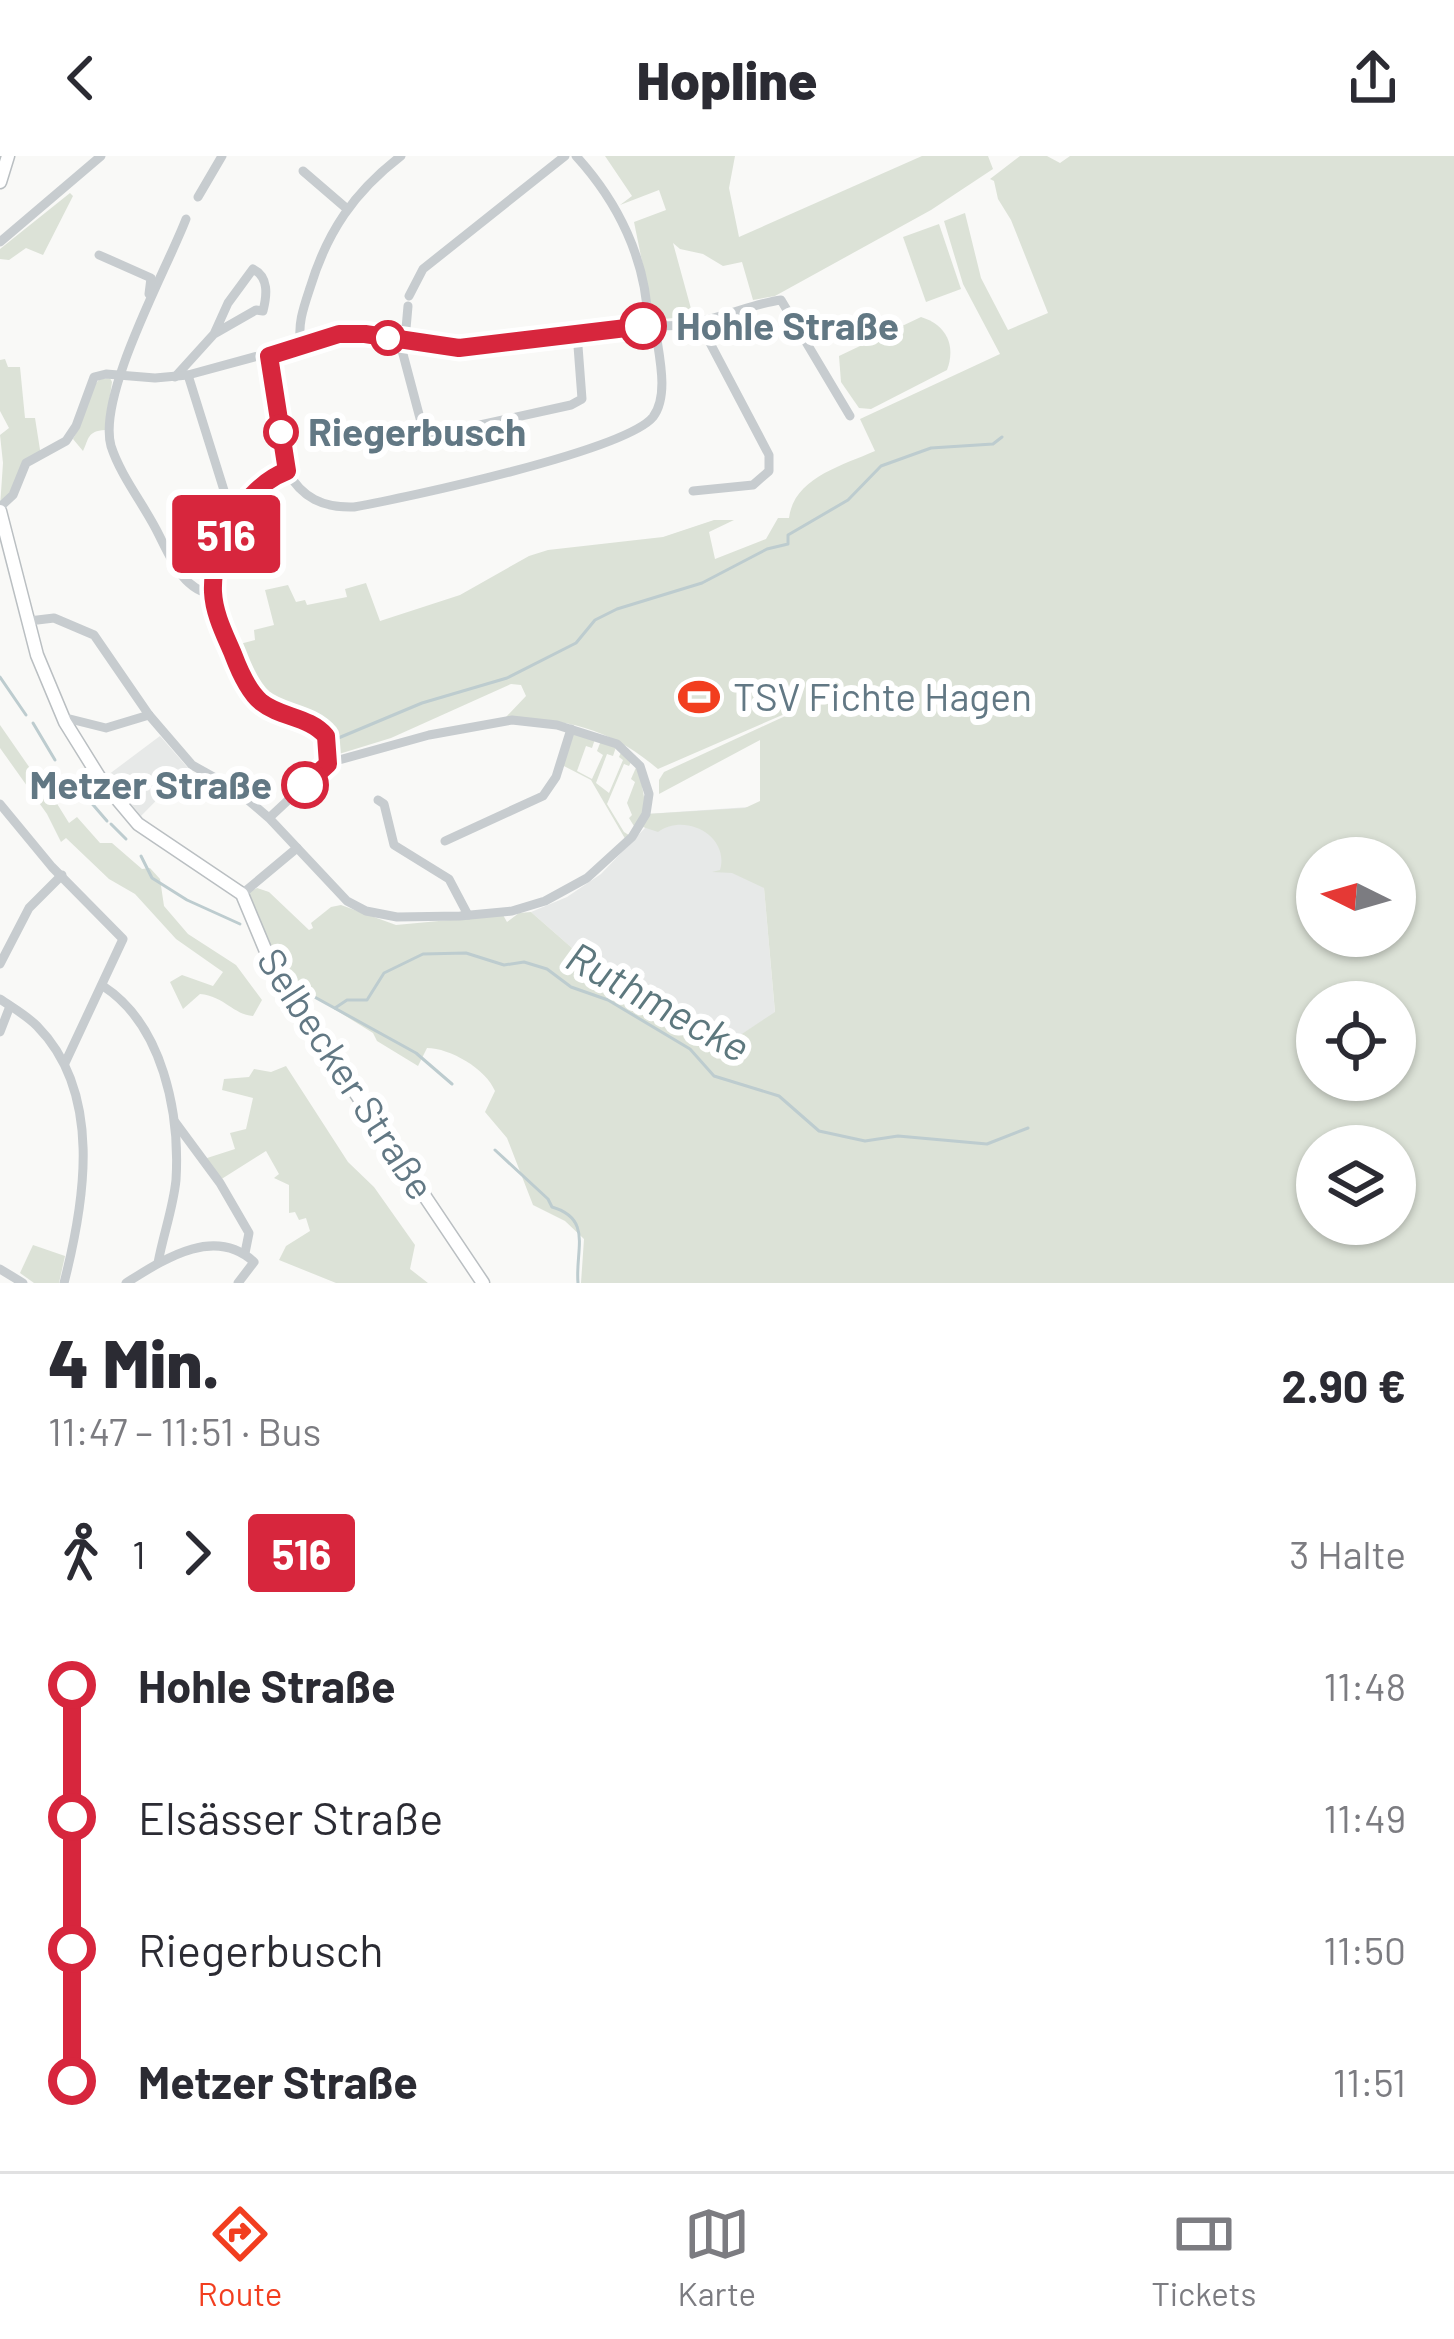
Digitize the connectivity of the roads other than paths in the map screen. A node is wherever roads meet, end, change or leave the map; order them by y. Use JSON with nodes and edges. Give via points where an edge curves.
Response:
{"nodes":[{"id":1,"x":8,"y":156,"type":"edge"},
{"id":2,"x":100,"y":156,"type":"edge"},
{"id":3,"x":222,"y":156,"type":"edge"},
{"id":4,"x":400,"y":156,"type":"edge"},
{"id":5,"x":565,"y":156,"type":"edge"},
{"id":6,"x":576,"y":156,"type":"edge"},
{"id":7,"x":303,"y":171,"type":"dead end"},
{"id":8,"x":0,"y":182,"type":"edge"},
{"id":9,"x":198,"y":197,"type":"dead end"},
{"id":10,"x":346,"y":208,"type":"junction"},
{"id":11,"x":187,"y":219,"type":"dead end"},
{"id":12,"x":0,"y":242,"type":"edge"},
{"id":13,"x":99,"y":255,"type":"dead end"},
{"id":14,"x":150,"y":305,"type":"junction"},
{"id":15,"x":702,"y":320,"type":"junction"},
{"id":16,"x":652,"y":324,"type":"junction"},
{"id":17,"x":577,"y":333,"type":"junction"},
{"id":18,"x":214,"y":334,"type":"junction"},
{"id":19,"x":402,"y":340,"type":"junction"},
{"id":20,"x":301,"y":344,"type":"junction"},
{"id":21,"x":269,"y":356,"type":"junction"},
{"id":22,"x":121,"y":375,"type":"junction"},
{"id":23,"x":188,"y":375,"type":"junction"},
{"id":24,"x":175,"y":377,"type":"junction"},
{"id":25,"x":850,"y":416,"type":"dead end"},
{"id":26,"x":287,"y":471,"type":"junction"},
{"id":27,"x":693,"y":490,"type":"dead end"},
{"id":28,"x":0,"y":509,"type":"edge"},
{"id":29,"x":238,"y":514,"type":"junction"},
{"id":30,"x":213,"y":594,"type":"junction"},
{"id":31,"x":29,"y":621,"type":"junction"},
{"id":32,"x":149,"y":715,"type":"junction"},
{"id":33,"x":65,"y":722,"type":"junction"},
{"id":34,"x":571,"y":729,"type":"junction"},
{"id":35,"x":328,"y":764,"type":"junction"},
{"id":36,"x":378,"y":800,"type":"dead end"},
{"id":37,"x":0,"y":804,"type":"edge"},
{"id":38,"x":269,"y":818,"type":"junction"},
{"id":39,"x":445,"y":841,"type":"dead end"},
{"id":40,"x":297,"y":848,"type":"junction"},
{"id":41,"x":62,"y":875,"type":"junction"},
{"id":42,"x":242,"y":894,"type":"junction"},
{"id":43,"x":468,"y":915,"type":"junction"},
{"id":44,"x":0,"y":964,"type":"edge"},
{"id":45,"x":103,"y":986,"type":"junction"},
{"id":46,"x":0,"y":999,"type":"edge"},
{"id":47,"x":10,"y":1006,"type":"junction"},
{"id":48,"x":0,"y":1032,"type":"edge"},
{"id":49,"x":65,"y":1063,"type":"junction"},
{"id":50,"x":176,"y":1122,"type":"junction"},
{"id":51,"x":250,"y":1258,"type":"junction"},
{"id":52,"x":158,"y":1263,"type":"junction"},
{"id":53,"x":1,"y":1272,"type":"edge"},
{"id":54,"x":23,"y":1283,"type":"edge"},
{"id":55,"x":64,"y":1283,"type":"edge"},
{"id":56,"x":126,"y":1283,"type":"edge"},
{"id":57,"x":238,"y":1283,"type":"edge"},
{"id":58,"x":483,"y":1283,"type":"edge"}],
"edges":[{"from":1,"to":8,"type":"main road"},
{"from":2,"to":12,"type":"street"},
{"from":3,"to":9,"type":"street"},
{"from":4,"to":10,"type":"street"},
{"from":5,"to":19,"type":"street","via":[[423,268]]},
{"from":6,"to":16,"type":"street","via":[[626,228]]},
{"from":7,"to":10,"type":"street"},
{"from":10,"to":20,"type":"street","via":[[317,262]]},
{"from":11,"to":14,"type":"street"},
{"from":13,"to":14,"type":"street","via":[[151,278]]},
{"from":14,"to":22,"type":"street"},
{"from":15,"to":16,"type":"street"},
{"from":15,"to":25,"type":"street","via":[[781,300]]},
{"from":15,"to":27,"type":"street","via":[[770,470],[753,485]]},
{"from":16,"to":17,"type":"street"},
{"from":16,"to":26,"type":"street","via":[[658,408],[638,428],[589,448],[354,507],[308,497]]},
{"from":17,"to":19,"type":"street","via":[[476,347]]},
{"from":17,"to":19,"type":"street","via":[[582,399],[425,437]]},
{"from":18,"to":18,"type":"street","via":[[243,280],[253,269],[261,273],[262,310]]},
{"from":18,"to":24,"type":"street"},
{"from":19,"to":20,"type":"street","via":[[339,334]]},
{"from":20,"to":21,"type":"street"},
{"from":21,"to":23,"type":"street"},
{"from":21,"to":26,"type":"street"},
{"from":22,"to":24,"type":"street"},
{"from":22,"to":28,"type":"street","via":[[91,380],[73,432],[26,463]]},
{"from":22,"to":30,"type":"street","via":[[110,419],[113,451],[178,570],[194,589]]},
{"from":23,"to":24,"type":"street"},
{"from":23,"to":29,"type":"street"},
{"from":26,"to":29,"type":"street"},
{"from":28,"to":31,"type":"main road"},
{"from":29,"to":30,"type":"street","via":[[217,558]]},
{"from":30,"to":35,"type":"street","via":[[251,691],[275,711],[319,727]]},
{"from":31,"to":32,"type":"street","via":[[54,618],[94,635]]},
{"from":31,"to":33,"type":"main road"},
{"from":32,"to":33,"type":"street","via":[[106,728]]},
{"from":32,"to":38,"type":"street","via":[[191,765]]},
{"from":33,"to":42,"type":"main road","via":[[138,824]]},
{"from":34,"to":35,"type":"street","via":[[512,720]]},
{"from":34,"to":39,"type":"street","via":[[543,796]]},
{"from":34,"to":43,"type":"street","via":[[633,758],[648,786],[644,819],[587,878],[545,901]]},
{"from":35,"to":38,"type":"street"},
{"from":36,"to":43,"type":"street","via":[[394,845],[449,879]]},
{"from":37,"to":41,"type":"street"},
{"from":38,"to":40,"type":"street"},
{"from":40,"to":42,"type":"street"},
{"from":40,"to":43,"type":"street","via":[[358,908],[397,917]]},
{"from":41,"to":44,"type":"street","via":[[29,908]]},
{"from":41,"to":45,"type":"street","via":[[122,935]]},
{"from":42,"to":58,"type":"main road","name":"Selbecker Straße","via":[[275,973]]},
{"from":45,"to":49,"type":"street"},
{"from":45,"to":50,"type":"street","via":[[146,1035]]},
{"from":46,"to":47,"type":"street"},
{"from":47,"to":48,"type":"street"},
{"from":47,"to":49,"type":"street","via":[[36,1024]]},
{"from":49,"to":55,"type":"street","via":[[79,1103],[82,1157]]},
{"from":50,"to":51,"type":"street","via":[[249,1233]]},
{"from":50,"to":52,"type":"street","via":[[176,1183]]},
{"from":51,"to":52,"type":"street","via":[[195,1248]]},
{"from":51,"to":57,"type":"street"},
{"from":52,"to":56,"type":"street"},
{"from":53,"to":54,"type":"street"}]}
